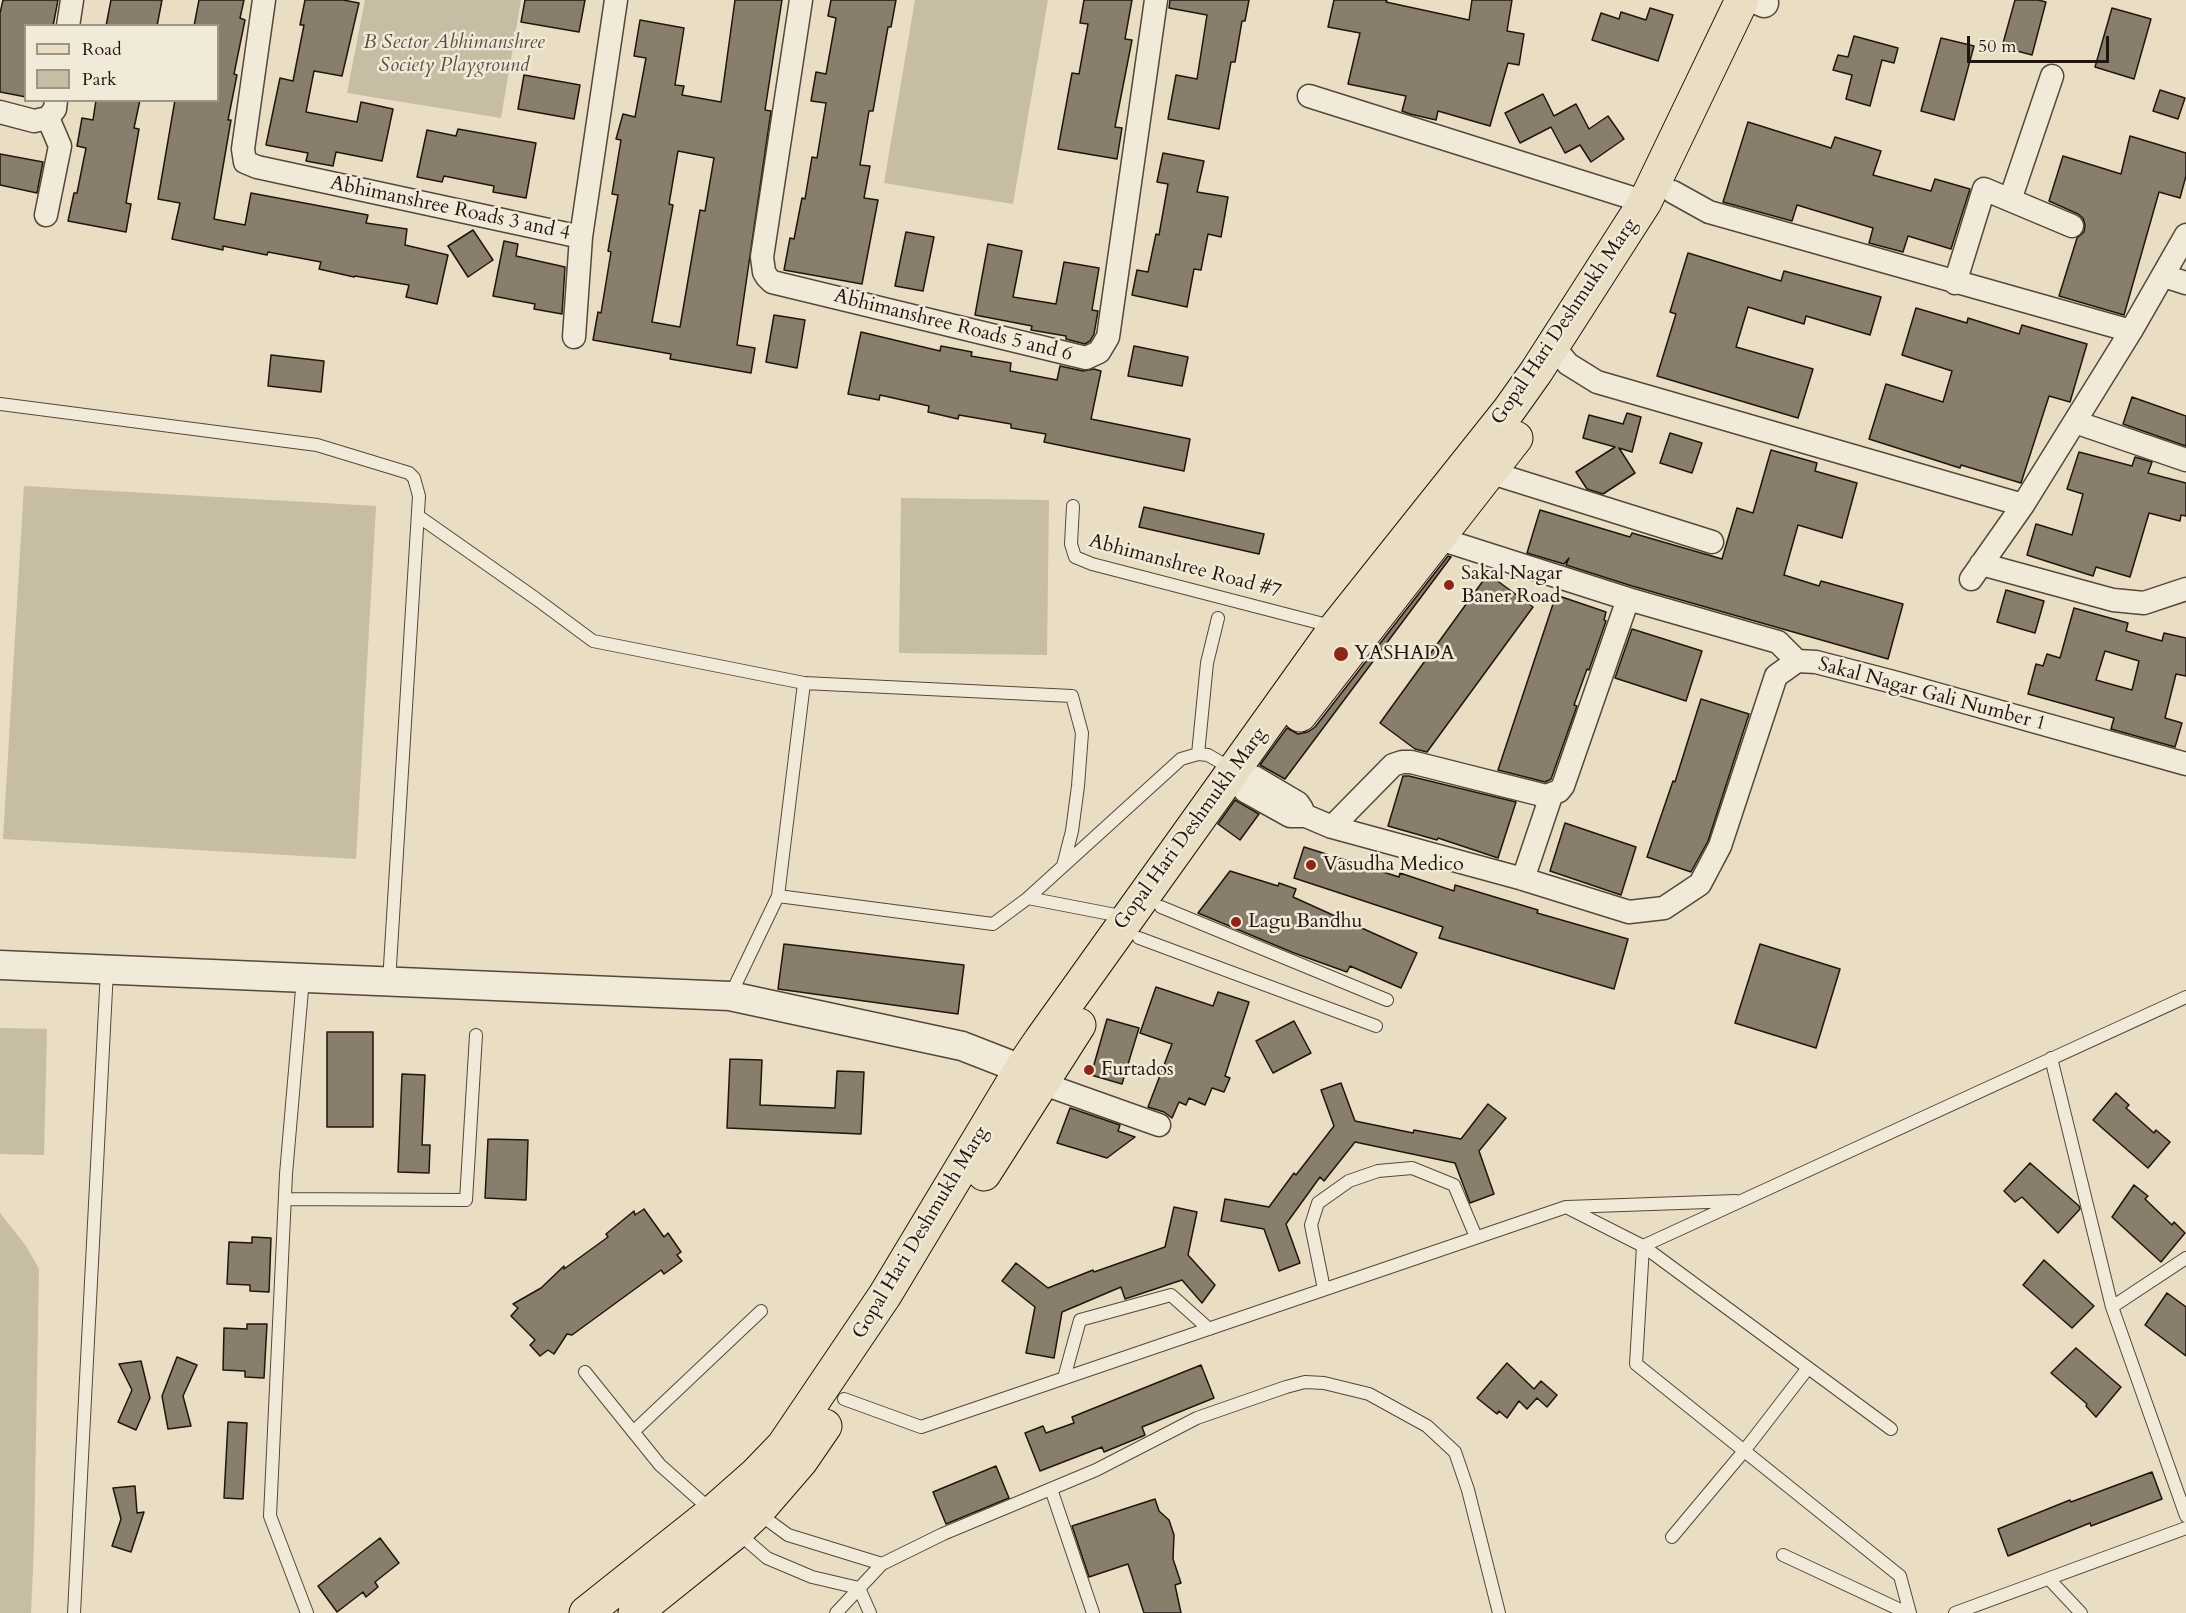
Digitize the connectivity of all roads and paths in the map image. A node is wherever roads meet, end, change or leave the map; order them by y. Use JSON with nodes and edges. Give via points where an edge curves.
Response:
{"nodes":[{"id":1,"x":72,"y":0,"type":"edge"},
{"id":2,"x":264,"y":0,"type":"edge"},
{"id":3,"x":616,"y":0,"type":"edge"},
{"id":4,"x":801,"y":0,"type":"edge"},
{"id":5,"x":1156,"y":0,"type":"edge"},
{"id":6,"x":1757,"y":1,"type":"edge"},
{"id":7,"x":68,"y":24,"type":"edge"},
{"id":8,"x":2052,"y":76,"type":"dead end"},
{"id":9,"x":1309,"y":96,"type":"dead end"},
{"id":10,"x":52,"y":109,"type":"edge"},
{"id":11,"x":0,"y":112,"type":"edge"},
{"id":12,"x":1659,"y":197,"type":"junction"},
{"id":13,"x":2010,"y":200,"type":"junction"},
{"id":14,"x":46,"y":214,"type":"dead end"},
{"id":15,"x":2072,"y":226,"type":"dead end"},
{"id":16,"x":2186,"y":235,"type":"edge"},
{"id":17,"x":581,"y":237,"type":"junction"},
{"id":18,"x":2164,"y":276,"type":"junction"},
{"id":19,"x":1955,"y":283,"type":"junction"},
{"id":20,"x":2186,"y":283,"type":"edge"},
{"id":21,"x":2131,"y":331,"type":"junction"},
{"id":22,"x":574,"y":337,"type":"dead end"},
{"id":23,"x":1560,"y":355,"type":"junction"},
{"id":24,"x":0,"y":404,"type":"edge"},
{"id":25,"x":2075,"y":422,"type":"junction"},
{"id":26,"x":2186,"y":460,"type":"edge"},
{"id":27,"x":1489,"y":472,"type":"junction"},
{"id":28,"x":2023,"y":505,"type":"junction"},
{"id":29,"x":1072,"y":506,"type":"dead end"},
{"id":30,"x":418,"y":516,"type":"junction"},
{"id":31,"x":1437,"y":538,"type":"junction"},
{"id":32,"x":1712,"y":542,"type":"dead end"},
{"id":33,"x":2186,"y":589,"type":"edge"},
{"id":34,"x":1628,"y":599,"type":"junction"},
{"id":35,"x":1218,"y":618,"type":"dead end"},
{"id":36,"x":1336,"y":627,"type":"junction"},
{"id":37,"x":1797,"y":661,"type":"junction"},
{"id":38,"x":804,"y":683,"type":"junction"},
{"id":39,"x":1197,"y":754,"type":"junction"},
{"id":40,"x":2186,"y":764,"type":"edge"},
{"id":41,"x":1244,"y":779,"type":"junction"},
{"id":42,"x":1551,"y":796,"type":"junction"},
{"id":43,"x":1332,"y":827,"type":"junction"},
{"id":44,"x":1064,"y":866,"type":"junction"},
{"id":45,"x":1523,"y":879,"type":"junction"},
{"id":46,"x":778,"y":896,"type":"junction"},
{"id":47,"x":1028,"y":898,"type":"junction"},
{"id":48,"x":1161,"y":907,"type":"junction"},
{"id":49,"x":1133,"y":928,"type":"junction"},
{"id":50,"x":0,"y":965,"type":"edge"},
{"id":51,"x":107,"y":970,"type":"junction"},
{"id":52,"x":303,"y":978,"type":"junction"},
{"id":53,"x":390,"y":982,"type":"junction"},
{"id":54,"x":730,"y":996,"type":"junction"},
{"id":55,"x":2186,"y":997,"type":"edge"},
{"id":56,"x":1387,"y":1000,"type":"dead end"},
{"id":57,"x":1376,"y":1026,"type":"dead end"},
{"id":58,"x":476,"y":1035,"type":"dead end"},
{"id":59,"x":2052,"y":1058,"type":"junction"},
{"id":60,"x":1031,"y":1076,"type":"junction"},
{"id":61,"x":1159,"y":1125,"type":"dead end"},
{"id":62,"x":285,"y":1198,"type":"junction"},
{"id":63,"x":1742,"y":1201,"type":"junction"},
{"id":64,"x":1566,"y":1207,"type":"junction"},
{"id":65,"x":1476,"y":1237,"type":"junction"},
{"id":66,"x":1643,"y":1246,"type":"junction"},
{"id":67,"x":2186,"y":1258,"type":"edge"},
{"id":68,"x":1324,"y":1289,"type":"junction"},
{"id":69,"x":2112,"y":1307,"type":"junction"},
{"id":70,"x":761,"y":1311,"type":"dead end"},
{"id":71,"x":1209,"y":1329,"type":"junction"},
{"id":72,"x":1808,"y":1368,"type":"junction"},
{"id":73,"x":585,"y":1372,"type":"dead end"},
{"id":74,"x":1064,"y":1378,"type":"junction"},
{"id":75,"x":844,"y":1399,"type":"junction"},
{"id":76,"x":1891,"y":1429,"type":"dead end"},
{"id":77,"x":633,"y":1432,"type":"junction"},
{"id":78,"x":1743,"y":1451,"type":"junction"},
{"id":79,"x":1051,"y":1489,"type":"junction"},
{"id":80,"x":735,"y":1513,"type":"junction"},
{"id":81,"x":2186,"y":1516,"type":"edge"},
{"id":82,"x":2186,"y":1528,"type":"edge"},
{"id":83,"x":1672,"y":1537,"type":"dead end"},
{"id":84,"x":1783,"y":1555,"type":"dead end"},
{"id":85,"x":882,"y":1564,"type":"junction"},
{"id":86,"x":2049,"y":1579,"type":"junction"},
{"id":87,"x":859,"y":1588,"type":"junction"},
{"id":88,"x":74,"y":1613,"type":"edge"},
{"id":89,"x":307,"y":1613,"type":"edge"},
{"id":90,"x":586,"y":1613,"type":"edge"},
{"id":91,"x":635,"y":1613,"type":"edge"},
{"id":92,"x":836,"y":1613,"type":"edge"},
{"id":93,"x":870,"y":1613,"type":"edge"},
{"id":94,"x":1093,"y":1613,"type":"edge"},
{"id":95,"x":1499,"y":1613,"type":"edge"},
{"id":96,"x":1908,"y":1613,"type":"edge"},
{"id":97,"x":1955,"y":1613,"type":"edge"},
{"id":98,"x":2081,"y":1613,"type":"edge"}],
"edges":[{"from":1,"to":7,"type":"street"},
{"from":2,"to":17,"type":"street","name":"Abhimanshree Roads 3 and 4","via":[[244,162]]},
{"from":3,"to":17,"type":"street","name":"Abhimanshree Roads 3 and 4"},
{"from":4,"to":5,"type":"street","name":"Abhimanshree Roads 5 and 6","via":[[762,256],[767,278],[1086,358],[1100,352],[1108,338]]},
{"from":6,"to":12,"type":"main road","name":"Gopal Hari Deshmukh Marg"},
{"from":8,"to":13,"type":"street"},
{"from":9,"to":12,"type":"street"},
{"from":10,"to":11,"type":"street","via":[[34,121]]},
{"from":10,"to":14,"type":"street","via":[[60,146]]},
{"from":12,"to":19,"type":"street"},
{"from":12,"to":23,"type":"main road","name":"Gopal Hari Deshmukh Marg"},
{"from":13,"to":15,"type":"street"},
{"from":13,"to":19,"type":"street","via":[[1984,189]]},
{"from":16,"to":18,"type":"street"},
{"from":17,"to":22,"type":"street"},
{"from":18,"to":20,"type":"street"},
{"from":18,"to":21,"type":"street"},
{"from":19,"to":21,"type":"street"},
{"from":21,"to":25,"type":"street"},
{"from":23,"to":27,"type":"main road","name":"Gopal Hari Deshmukh Marg","via":[[1527,424]]},
{"from":23,"to":28,"type":"street","via":[[1597,382]]},
{"from":23,"to":36,"type":"main road","name":"Gopal Hari Deshmukh Marg","via":[[1509,410]]},
{"from":24,"to":30,"type":"lane","via":[[317,445],[409,473],[419,496]]},
{"from":25,"to":26,"type":"street"},
{"from":25,"to":28,"type":"street"},
{"from":27,"to":31,"type":"main road","name":"Gopal Hari Deshmukh Marg"},
{"from":27,"to":32,"type":"street"},
{"from":28,"to":33,"type":"street","via":[[1976,572],[2144,603]]},
{"from":29,"to":36,"type":"lane","name":"Abhimanshree Road #7","via":[[1071,544],[1075,557]]},
{"from":30,"to":38,"type":"lane","via":[[593,641]]},
{"from":30,"to":53,"type":"lane"},
{"from":31,"to":34,"type":"street"},
{"from":31,"to":41,"type":"main road","name":"Gopal Hari Deshmukh Marg"},
{"from":34,"to":37,"type":"street","via":[[1778,642]]},
{"from":34,"to":42,"type":"street","via":[[1563,786]]},
{"from":35,"to":39,"type":"lane","via":[[1207,663]]},
{"from":36,"to":41,"type":"main road","name":"Gopal Hari Deshmukh Marg"},
{"from":37,"to":40,"type":"street","name":"Sakal Nagar Gali Number 1","via":[[1816,662],[1897,683]]},
{"from":37,"to":45,"type":"street","name":"Sakal Nagar Gali Number 1","via":[[1776,676],[1720,846],[1700,884],[1664,908],[1629,912]]},
{"from":38,"to":44,"type":"lane","via":[[1072,696],[1082,733],[1072,831]]},
{"from":38,"to":46,"type":"lane"},
{"from":39,"to":41,"type":"lane","via":[[1208,755]]},
{"from":39,"to":44,"type":"lane","via":[[1181,759]]},
{"from":41,"to":43,"type":"street","name":"Sakal Nagar Gali Number 1","via":[[1298,803],[1306,816]]},
{"from":41,"to":48,"type":"main road","name":"Gopal Hari Deshmukh Marg"},
{"from":41,"to":49,"type":"main road","name":"Gopal Hari Deshmukh Marg"},
{"from":42,"to":43,"type":"street","via":[[1402,762],[1394,765]]},
{"from":42,"to":45,"type":"street"},
{"from":43,"to":45,"type":"street","name":"Sakal Nagar Gali Number 1"},
{"from":44,"to":47,"type":"lane"},
{"from":46,"to":47,"type":"lane","via":[[993,924]]},
{"from":46,"to":54,"type":"lane"},
{"from":47,"to":49,"type":"lane"},
{"from":48,"to":49,"type":"main road","name":"Gopal Hari Deshmukh Marg"},
{"from":48,"to":56,"type":"lane"},
{"from":49,"to":57,"type":"lane"},
{"from":49,"to":60,"type":"main road","name":"Gopal Hari Deshmukh Marg"},
{"from":50,"to":51,"type":"street"},
{"from":51,"to":52,"type":"street"},
{"from":51,"to":88,"type":"lane"},
{"from":52,"to":53,"type":"street"},
{"from":52,"to":62,"type":"lane"},
{"from":53,"to":54,"type":"street"},
{"from":54,"to":60,"type":"street","via":[[962,1046]]},
{"from":55,"to":59,"type":"lane"},
{"from":58,"to":62,"type":"lane","via":[[466,1200]]},
{"from":59,"to":63,"type":"lane"},
{"from":59,"to":69,"type":"lane"},
{"from":60,"to":61,"type":"street"},
{"from":60,"to":75,"type":"main road","name":"Gopal Hari Deshmukh Marg","via":[[997,1151],[904,1308]]},
{"from":60,"to":80,"type":"main road","name":"Gopal Hari Deshmukh Marg","via":[[825,1386]]},
{"from":62,"to":89,"type":"lane","via":[[270,1516]]},
{"from":63,"to":64,"type":"lane"},
{"from":63,"to":66,"type":"lane"},
{"from":64,"to":65,"type":"lane"},
{"from":64,"to":66,"type":"lane"},
{"from":65,"to":68,"type":"lane"},
{"from":65,"to":68,"type":"lane","via":[[1454,1185],[1412,1168],[1378,1171],[1349,1181],[1318,1203],[1311,1225]]},
{"from":66,"to":72,"type":"lane"},
{"from":66,"to":78,"type":"lane","via":[[1636,1364]]},
{"from":67,"to":69,"type":"lane"},
{"from":68,"to":71,"type":"lane"},
{"from":69,"to":81,"type":"lane"},
{"from":70,"to":77,"type":"lane"},
{"from":71,"to":74,"type":"lane"},
{"from":71,"to":74,"type":"lane","via":[[1171,1295],[1080,1320]]},
{"from":72,"to":76,"type":"lane"},
{"from":72,"to":78,"type":"lane"},
{"from":73,"to":77,"type":"lane"},
{"from":74,"to":75,"type":"lane","via":[[921,1427]]},
{"from":75,"to":80,"type":"main road","name":"Gopal Hari Deshmukh Marg","via":[[801,1461]]},
{"from":77,"to":80,"type":"lane","via":[[660,1465]]},
{"from":78,"to":83,"type":"lane"},
{"from":78,"to":96,"type":"lane","via":[[1900,1576]]},
{"from":79,"to":85,"type":"lane"},
{"from":79,"to":94,"type":"lane"},
{"from":79,"to":95,"type":"lane","via":[[1197,1418],[1286,1387],[1324,1383],[1369,1394],[1427,1426],[1455,1452]]},
{"from":80,"to":85,"type":"lane","via":[[788,1535]]},
{"from":80,"to":87,"type":"lane","via":[[767,1558],[812,1577]]},
{"from":80,"to":90,"type":"main road","name":"Gopal Hari Deshmukh Marg"},
{"from":80,"to":91,"type":"main road","name":"Gopal Hari Deshmukh Marg"},
{"from":82,"to":86,"type":"lane"},
{"from":84,"to":96,"type":"lane"},
{"from":85,"to":87,"type":"lane"},
{"from":86,"to":97,"type":"lane"},
{"from":86,"to":98,"type":"lane"},
{"from":87,"to":92,"type":"lane"},
{"from":87,"to":93,"type":"lane"}]}
